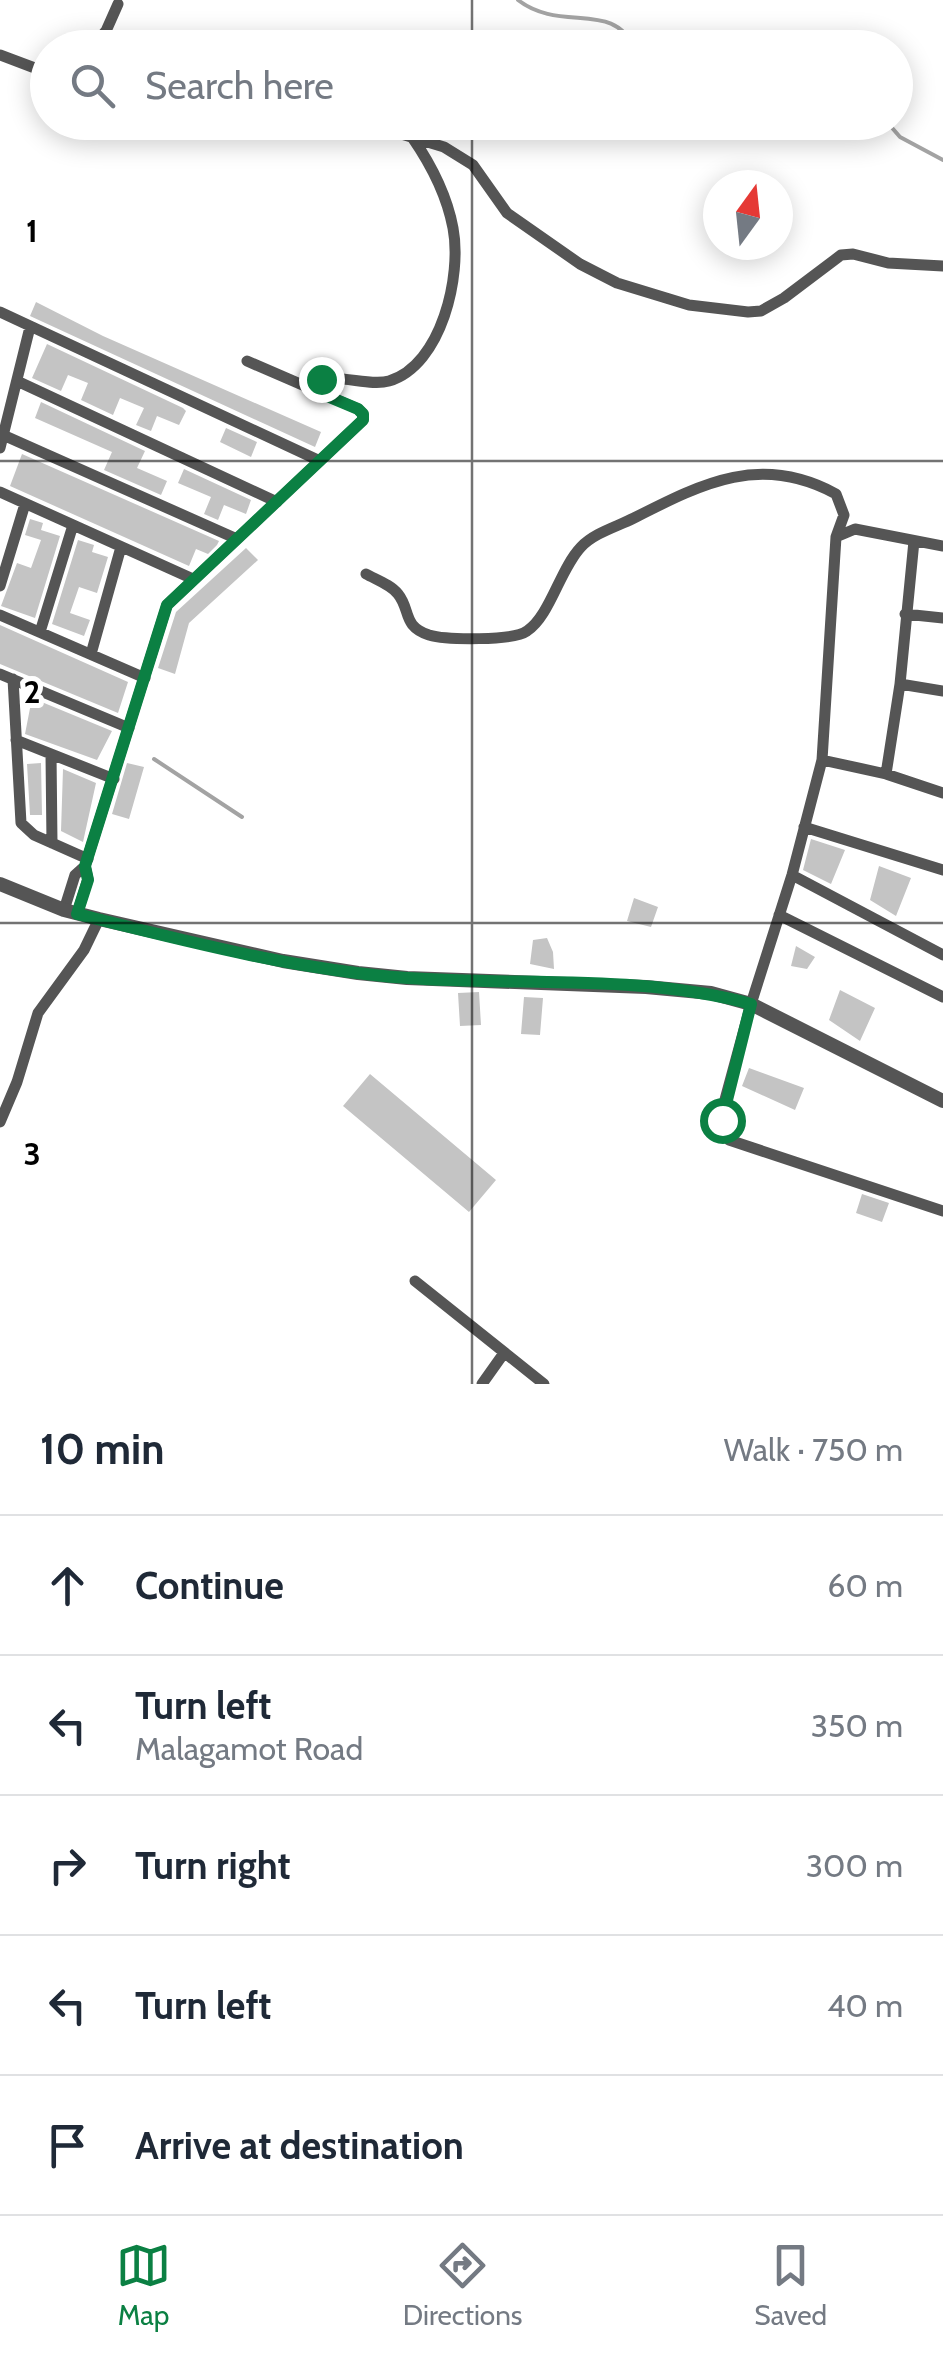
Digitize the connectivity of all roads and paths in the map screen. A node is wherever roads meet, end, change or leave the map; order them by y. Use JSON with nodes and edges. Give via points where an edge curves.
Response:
{"nodes":[{"id":1,"x":118,"y":4,"type":"dead end"},
{"id":2,"x":106,"y":30,"type":"edge"},
{"id":3,"x":0,"y":55,"type":"edge"},
{"id":4,"x":30,"y":66,"type":"edge"},
{"id":5,"x":414,"y":140,"type":"edge"},
{"id":6,"x":422,"y":140,"type":"edge"},
{"id":7,"x":943,"y":266,"type":"edge"},
{"id":8,"x":0,"y":312,"type":"edge"},
{"id":9,"x":30,"y":327,"type":"junction"},
{"id":10,"x":247,"y":361,"type":"dead end"},
{"id":11,"x":16,"y":381,"type":"junction"},
{"id":12,"x":308,"y":388,"type":"junction"},
{"id":13,"x":2,"y":442,"type":"edge"},
{"id":14,"x":320,"y":461,"type":"junction"},
{"id":15,"x":0,"y":492,"type":"edge"},
{"id":16,"x":276,"y":502,"type":"junction"},
{"id":17,"x":25,"y":504,"type":"junction"},
{"id":18,"x":73,"y":525,"type":"junction"},
{"id":19,"x":836,"y":538,"type":"junction"},
{"id":20,"x":237,"y":539,"type":"junction"},
{"id":21,"x":914,"y":541,"type":"junction"},
{"id":22,"x":943,"y":546,"type":"edge"},
{"id":23,"x":121,"y":547,"type":"junction"},
{"id":24,"x":366,"y":574,"type":"dead end"},
{"id":25,"x":193,"y":579,"type":"junction"},
{"id":26,"x":0,"y":586,"type":"edge"},
{"id":27,"x":0,"y":614,"type":"edge"},
{"id":28,"x":904,"y":614,"type":"junction"},
{"id":29,"x":943,"y":618,"type":"edge"},
{"id":30,"x":40,"y":632,"type":"junction"},
{"id":31,"x":90,"y":654,"type":"junction"},
{"id":32,"x":6,"y":676,"type":"edge"},
{"id":33,"x":144,"y":678,"type":"junction"},
{"id":34,"x":900,"y":684,"type":"junction"},
{"id":35,"x":943,"y":691,"type":"edge"},
{"id":36,"x":130,"y":728,"type":"junction"},
{"id":37,"x":16,"y":740,"type":"junction"},
{"id":38,"x":51,"y":754,"type":"junction"},
{"id":39,"x":822,"y":760,"type":"junction"},
{"id":40,"x":886,"y":774,"type":"junction"},
{"id":41,"x":114,"y":780,"type":"junction"},
{"id":42,"x":943,"y":792,"type":"edge"},
{"id":43,"x":804,"y":828,"type":"junction"},
{"id":44,"x":52,"y":843,"type":"junction"},
{"id":45,"x":86,"y":862,"type":"junction"},
{"id":46,"x":943,"y":870,"type":"edge"},
{"id":47,"x":792,"y":875,"type":"junction"},
{"id":48,"x":0,"y":884,"type":"edge"},
{"id":49,"x":71,"y":912,"type":"junction"},
{"id":50,"x":779,"y":915,"type":"junction"},
{"id":51,"x":99,"y":919,"type":"junction"},
{"id":52,"x":943,"y":955,"type":"edge"},
{"id":53,"x":943,"y":997,"type":"edge"},
{"id":54,"x":751,"y":1004,"type":"junction"},
{"id":55,"x":943,"y":1101,"type":"edge"},
{"id":56,"x":0,"y":1122,"type":"edge"},
{"id":57,"x":943,"y":1211,"type":"edge"},
{"id":58,"x":415,"y":1280,"type":"dead end"},
{"id":59,"x":504,"y":1352,"type":"junction"},
{"id":60,"x":482,"y":1384,"type":"edge"},
{"id":61,"x":544,"y":1384,"type":"edge"}],
"edges":[{"from":1,"to":2,"type":"street"},
{"from":3,"to":4,"type":"street"},
{"from":5,"to":12,"type":"street","via":[[456,244],[440,326],[424,356],[394,380],[321,379]]},
{"from":6,"to":7,"type":"street","via":[[465,158],[507,214],[580,264],[617,283],[689,304],[761,311],[853,254],[888,264]]},
{"from":8,"to":9,"type":"street"},
{"from":9,"to":11,"type":"street"},
{"from":9,"to":14,"type":"street"},
{"from":10,"to":12,"type":"street"},
{"from":11,"to":13,"type":"street"},
{"from":11,"to":16,"type":"street"},
{"from":12,"to":14,"type":"street","via":[[363,414]]},
{"from":13,"to":20,"type":"street"},
{"from":14,"to":16,"type":"street"},
{"from":15,"to":17,"type":"street"},
{"from":16,"to":20,"type":"street"},
{"from":17,"to":18,"type":"street"},
{"from":17,"to":26,"type":"street"},
{"from":18,"to":23,"type":"street"},
{"from":18,"to":30,"type":"street"},
{"from":19,"to":21,"type":"street","via":[[854,529]]},
{"from":19,"to":24,"type":"street","via":[[844,514],[836,494],[777,475],[729,476],[591,538],[566,566],[536,623],[502,638],[420,631],[407,619],[398,594]]},
{"from":19,"to":39,"type":"street"},
{"from":20,"to":25,"type":"street"},
{"from":21,"to":22,"type":"street"},
{"from":21,"to":28,"type":"street"},
{"from":23,"to":25,"type":"street"},
{"from":23,"to":31,"type":"street"},
{"from":25,"to":33,"type":"street","via":[[167,605]]},
{"from":27,"to":30,"type":"street"},
{"from":28,"to":29,"type":"street"},
{"from":28,"to":34,"type":"street"},
{"from":30,"to":31,"type":"street"},
{"from":31,"to":33,"type":"street"},
{"from":32,"to":36,"type":"street"},
{"from":32,"to":37,"type":"street"},
{"from":33,"to":36,"type":"street"},
{"from":34,"to":35,"type":"street"},
{"from":34,"to":40,"type":"street"},
{"from":36,"to":41,"type":"street"},
{"from":37,"to":38,"type":"street"},
{"from":37,"to":44,"type":"street","via":[[21,822]]},
{"from":38,"to":41,"type":"street"},
{"from":38,"to":44,"type":"street"},
{"from":39,"to":40,"type":"street"},
{"from":39,"to":43,"type":"street"},
{"from":40,"to":42,"type":"street"},
{"from":41,"to":45,"type":"street"},
{"from":43,"to":46,"type":"street"},
{"from":43,"to":47,"type":"street"},
{"from":44,"to":45,"type":"street"},
{"from":45,"to":49,"type":"street","via":[[88,880]]},
{"from":47,"to":50,"type":"street"},
{"from":47,"to":52,"type":"street"},
{"from":48,"to":49,"type":"street"},
{"from":49,"to":51,"type":"street"},
{"from":50,"to":53,"type":"street"},
{"from":50,"to":54,"type":"street"},
{"from":51,"to":54,"type":"street","via":[[334,970],[646,987]]},
{"from":51,"to":56,"type":"street","via":[[38,1013]]},
{"from":54,"to":55,"type":"street"},
{"from":54,"to":57,"type":"street","via":[[723,1107],[730,1140]]},
{"from":58,"to":59,"type":"street"},
{"from":59,"to":60,"type":"street"},
{"from":59,"to":61,"type":"street"}]}
